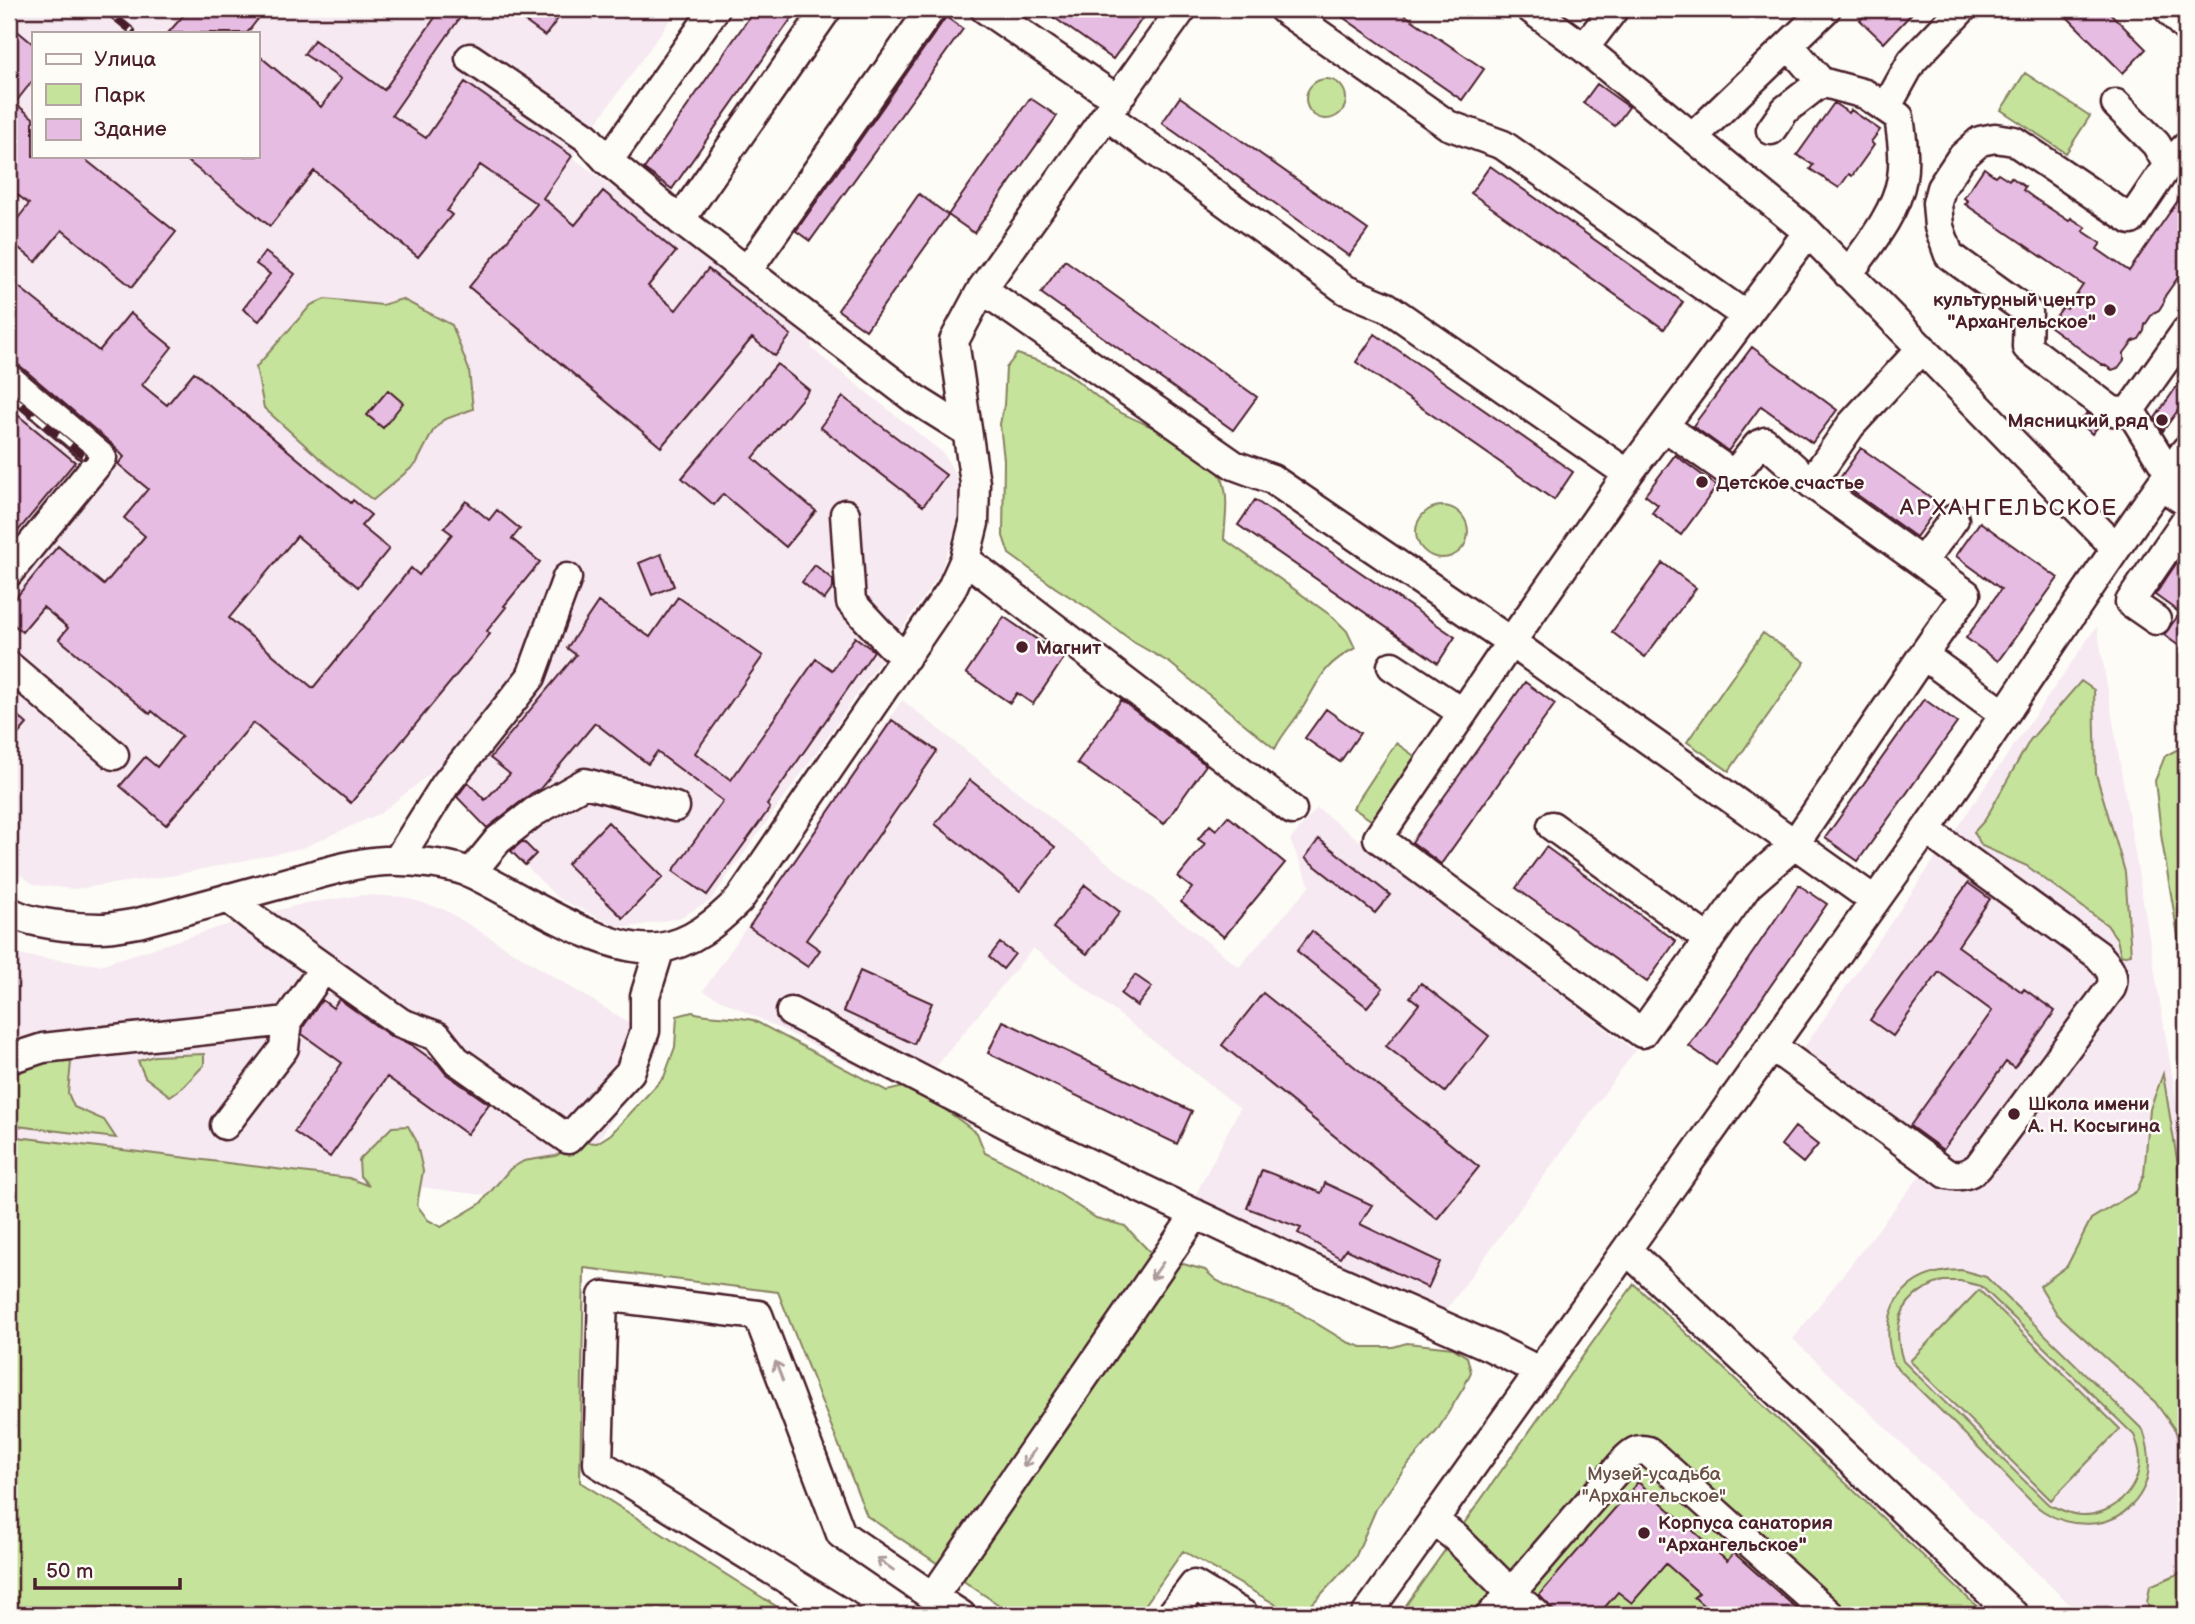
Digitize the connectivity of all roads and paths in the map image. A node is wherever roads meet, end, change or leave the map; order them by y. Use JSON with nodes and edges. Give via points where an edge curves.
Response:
{"nodes":[{"id":1,"x":715,"y":9,"type":"edge"},
{"id":2,"x":827,"y":9,"type":"edge"},
{"id":3,"x":931,"y":9,"type":"edge"},
{"id":4,"x":985,"y":9,"type":"edge"},
{"id":5,"x":1182,"y":9,"type":"edge"},
{"id":6,"x":1283,"y":9,"type":"edge"},
{"id":7,"x":1531,"y":9,"type":"edge"},
{"id":8,"x":1614,"y":9,"type":"edge"},
{"id":9,"x":1826,"y":9,"type":"edge"},
{"id":10,"x":1962,"y":9,"type":"edge"},
{"id":11,"x":1789,"y":44,"type":"junction"},
{"id":12,"x":1584,"y":48,"type":"junction"},
{"id":13,"x":470,"y":58,"type":"dead end"},
{"id":14,"x":1821,"y":82,"type":"junction"},
{"id":15,"x":2116,"y":104,"type":"dead end"},
{"id":16,"x":1112,"y":108,"type":"junction"},
{"id":17,"x":1885,"y":108,"type":"junction"},
{"id":18,"x":1771,"y":130,"type":"dead end"},
{"id":19,"x":1693,"y":137,"type":"junction"},
{"id":20,"x":2177,"y":156,"type":"edge"},
{"id":21,"x":608,"y":161,"type":"junction"},
{"id":22,"x":680,"y":220,"type":"junction"},
{"id":23,"x":1808,"y":232,"type":"junction"},
{"id":24,"x":747,"y":271,"type":"junction"},
{"id":25,"x":1848,"y":274,"type":"junction"},
{"id":26,"x":982,"y":289,"type":"junction"},
{"id":27,"x":1746,"y":316,"type":"junction"},
{"id":28,"x":2186,"y":331,"type":"edge"},
{"id":29,"x":1922,"y":348,"type":"junction"},
{"id":30,"x":9,"y":379,"type":"edge"},
{"id":31,"x":2130,"y":410,"type":"junction"},
{"id":32,"x":1664,"y":426,"type":"junction"},
{"id":33,"x":966,"y":431,"type":"junction"},
{"id":34,"x":2186,"y":450,"type":"edge"},
{"id":35,"x":1628,"y":474,"type":"junction"},
{"id":36,"x":2165,"y":479,"type":"junction"},
{"id":37,"x":1811,"y":483,"type":"junction"},
{"id":38,"x":2186,"y":502,"type":"edge"},
{"id":39,"x":845,"y":514,"type":"dead end"},
{"id":40,"x":1954,"y":519,"type":"dead end"},
{"id":41,"x":2186,"y":520,"type":"edge"},
{"id":42,"x":2116,"y":548,"type":"junction"},
{"id":43,"x":965,"y":559,"type":"junction"},
{"id":44,"x":1922,"y":562,"type":"junction"},
{"id":45,"x":9,"y":572,"type":"edge"},
{"id":46,"x":567,"y":578,"type":"dead end"},
{"id":47,"x":2156,"y":620,"type":"dead end"},
{"id":48,"x":1511,"y":642,"type":"junction"},
{"id":49,"x":1923,"y":655,"type":"junction"},
{"id":50,"x":905,"y":657,"type":"junction"},
{"id":51,"x":9,"y":666,"type":"edge"},
{"id":52,"x":1392,"y":666,"type":"dead end"},
{"id":53,"x":1463,"y":713,"type":"junction"},
{"id":54,"x":2004,"y":713,"type":"junction"},
{"id":55,"x":114,"y":755,"type":"dead end"},
{"id":56,"x":675,"y":807,"type":"dead end"},
{"id":57,"x":1292,"y":810,"type":"dead end"},
{"id":58,"x":1552,"y":826,"type":"dead end"},
{"id":59,"x":1926,"y":830,"type":"junction"},
{"id":60,"x":1794,"y":845,"type":"junction"},
{"id":61,"x":397,"y":861,"type":"junction"},
{"id":62,"x":471,"y":873,"type":"junction"},
{"id":63,"x":228,"y":898,"type":"junction"},
{"id":64,"x":1875,"y":901,"type":"junction"},
{"id":65,"x":9,"y":911,"type":"edge"},
{"id":66,"x":1709,"y":940,"type":"junction"},
{"id":67,"x":660,"y":948,"type":"junction"},
{"id":68,"x":324,"y":968,"type":"junction"},
{"id":69,"x":791,"y":1012,"type":"dead end"},
{"id":70,"x":287,"y":1021,"type":"junction"},
{"id":71,"x":1773,"y":1047,"type":"junction"},
{"id":72,"x":9,"y":1059,"type":"edge"},
{"id":73,"x":225,"y":1125,"type":"dead end"},
{"id":74,"x":1196,"y":1214,"type":"junction"},
{"id":75,"x":1627,"y":1250,"type":"junction"},
{"id":76,"x":1539,"y":1371,"type":"junction"},
{"id":77,"x":1433,"y":1520,"type":"junction"},
{"id":78,"x":1511,"y":1592,"type":"junction"},
{"id":79,"x":933,"y":1597,"type":"junction"},
{"id":80,"x":845,"y":1615,"type":"edge"},
{"id":81,"x":961,"y":1615,"type":"edge"},
{"id":82,"x":1171,"y":1615,"type":"edge"},
{"id":83,"x":1244,"y":1615,"type":"edge"},
{"id":84,"x":1366,"y":1615,"type":"edge"},
{"id":85,"x":1491,"y":1615,"type":"edge"},
{"id":86,"x":1537,"y":1615,"type":"edge"},
{"id":87,"x":1830,"y":1615,"type":"edge"},
{"id":88,"x":2014,"y":1615,"type":"edge"}],
"edges":[{"from":1,"to":21,"type":"street"},
{"from":2,"to":22,"type":"street"},
{"from":3,"to":24,"type":"street"},
{"from":4,"to":16,"type":"street"},
{"from":5,"to":16,"type":"street"},
{"from":6,"to":27,"type":"street","via":[[1448,125],[1503,145]]},
{"from":7,"to":12,"type":"street"},
{"from":8,"to":12,"type":"street"},
{"from":9,"to":11,"type":"street"},
{"from":10,"to":17,"type":"street","via":[[1912,61]]},
{"from":11,"to":14,"type":"street"},
{"from":11,"to":19,"type":"street"},
{"from":12,"to":19,"type":"street"},
{"from":13,"to":21,"type":"street","via":[[586,137]]},
{"from":14,"to":17,"type":"street","via":[[1865,94]]},
{"from":14,"to":18,"type":"street","via":[[1785,110]]},
{"from":15,"to":20,"type":"street","via":[[2156,144]]},
{"from":16,"to":26,"type":"street"},
{"from":16,"to":35,"type":"street","via":[[1346,290],[1387,307]]},
{"from":17,"to":25,"type":"street","via":[[1899,117],[1902,177],[1896,199],[1874,239]]},
{"from":19,"to":23,"type":"street"},
{"from":20,"to":31,"type":"street","via":[[2131,220],[2014,141],[1995,138],[1980,141],[1961,158],[1941,188],[1937,203],[1938,227],[1949,255],[2028,312],[2027,347],[2112,411]]},
{"from":21,"to":22,"type":"street"},
{"from":22,"to":24,"type":"street"},
{"from":23,"to":25,"type":"street"},
{"from":23,"to":27,"type":"street"},
{"from":24,"to":33,"type":"street","via":[[915,399]]},
{"from":25,"to":29,"type":"street"},
{"from":26,"to":33,"type":"street","via":[[954,341]]},
{"from":26,"to":48,"type":"street","via":[[1234,465],[1272,479]]},
{"from":27,"to":32,"type":"street"},
{"from":28,"to":31,"type":"street"},
{"from":29,"to":37,"type":"street","via":[[1851,425]]},
{"from":29,"to":42,"type":"street"},
{"from":30,"to":45,"type":"street","via":[[102,458]]},
{"from":31,"to":36,"type":"street"},
{"from":32,"to":35,"type":"street"},
{"from":32,"to":37,"type":"street","via":[[1728,471],[1736,472],[1758,444],[1765,442]]},
{"from":33,"to":43,"type":"street","via":[[975,483],[974,523]]},
{"from":34,"to":36,"type":"street"},
{"from":35,"to":48,"type":"street"},
{"from":36,"to":38,"type":"street"},
{"from":36,"to":42,"type":"street"},
{"from":37,"to":44,"type":"street"},
{"from":39,"to":50,"type":"street","via":[[851,601]]},
{"from":40,"to":44,"type":"street"},
{"from":41,"to":47,"type":"street","via":[[2130,602]]},
{"from":42,"to":54,"type":"street"},
{"from":43,"to":50,"type":"street","via":[[951,590]]},
{"from":43,"to":57,"type":"street"},
{"from":44,"to":49,"type":"street","via":[[1966,594]]},
{"from":46,"to":61,"type":"street","via":[[531,677],[446,785]]},
{"from":48,"to":53,"type":"street"},
{"from":48,"to":60,"type":"street"},
{"from":49,"to":54,"type":"street"},
{"from":49,"to":60,"type":"street"},
{"from":50,"to":67,"type":"street","via":[[739,901],[715,924],[688,940]]},
{"from":51,"to":55,"type":"street"},
{"from":52,"to":53,"type":"street"},
{"from":53,"to":66,"type":"street","via":[[1378,838],[1642,1033]]},
{"from":54,"to":59,"type":"street"},
{"from":56,"to":62,"type":"street","via":[[584,783],[534,811],[498,840]]},
{"from":58,"to":66,"type":"street"},
{"from":59,"to":64,"type":"street"},
{"from":59,"to":71,"type":"street","via":[[2098,955],[2110,968],[2111,988],[1969,1174],[1947,1174]]},
{"from":60,"to":64,"type":"street"},
{"from":60,"to":66,"type":"street","via":[[1748,885]]},
{"from":61,"to":62,"type":"street","via":[[433,863]]},
{"from":61,"to":63,"type":"street","via":[[355,864]]},
{"from":62,"to":67,"type":"street","via":[[599,937],[627,947]]},
{"from":63,"to":65,"type":"street","via":[[138,923],[101,928],[52,924]]},
{"from":63,"to":68,"type":"street"},
{"from":64,"to":71,"type":"street"},
{"from":67,"to":68,"type":"street","via":[[645,996],[645,1031],[630,1072],[568,1139],[456,1060],[438,1036],[401,1023]]},
{"from":68,"to":70,"type":"street"},
{"from":69,"to":74,"type":"street","via":[[1022,1132]]},
{"from":70,"to":72,"type":"street","via":[[43,1048]]},
{"from":70,"to":73,"type":"street","via":[[284,1048]]},
{"from":71,"to":75,"type":"street"},
{"from":74,"to":76,"type":"street"},
{"from":74,"to":79,"type":"street","one_way":true},
{"from":75,"to":76,"type":"street"},
{"from":75,"to":88,"type":"street"},
{"from":76,"to":77,"type":"street"},
{"from":77,"to":78,"type":"street"},
{"from":77,"to":84,"type":"street"},
{"from":78,"to":85,"type":"street"},
{"from":78,"to":86,"type":"street"},
{"from":78,"to":87,"type":"street","via":[[1626,1459],[1642,1449]]},
{"from":79,"to":80,"type":"street","one_way":true,"via":[[841,1534],[758,1315],[603,1296],[598,1463]]},
{"from":79,"to":81,"type":"street"},
{"from":82,"to":83,"type":"street","via":[[1194,1585]]}]}
